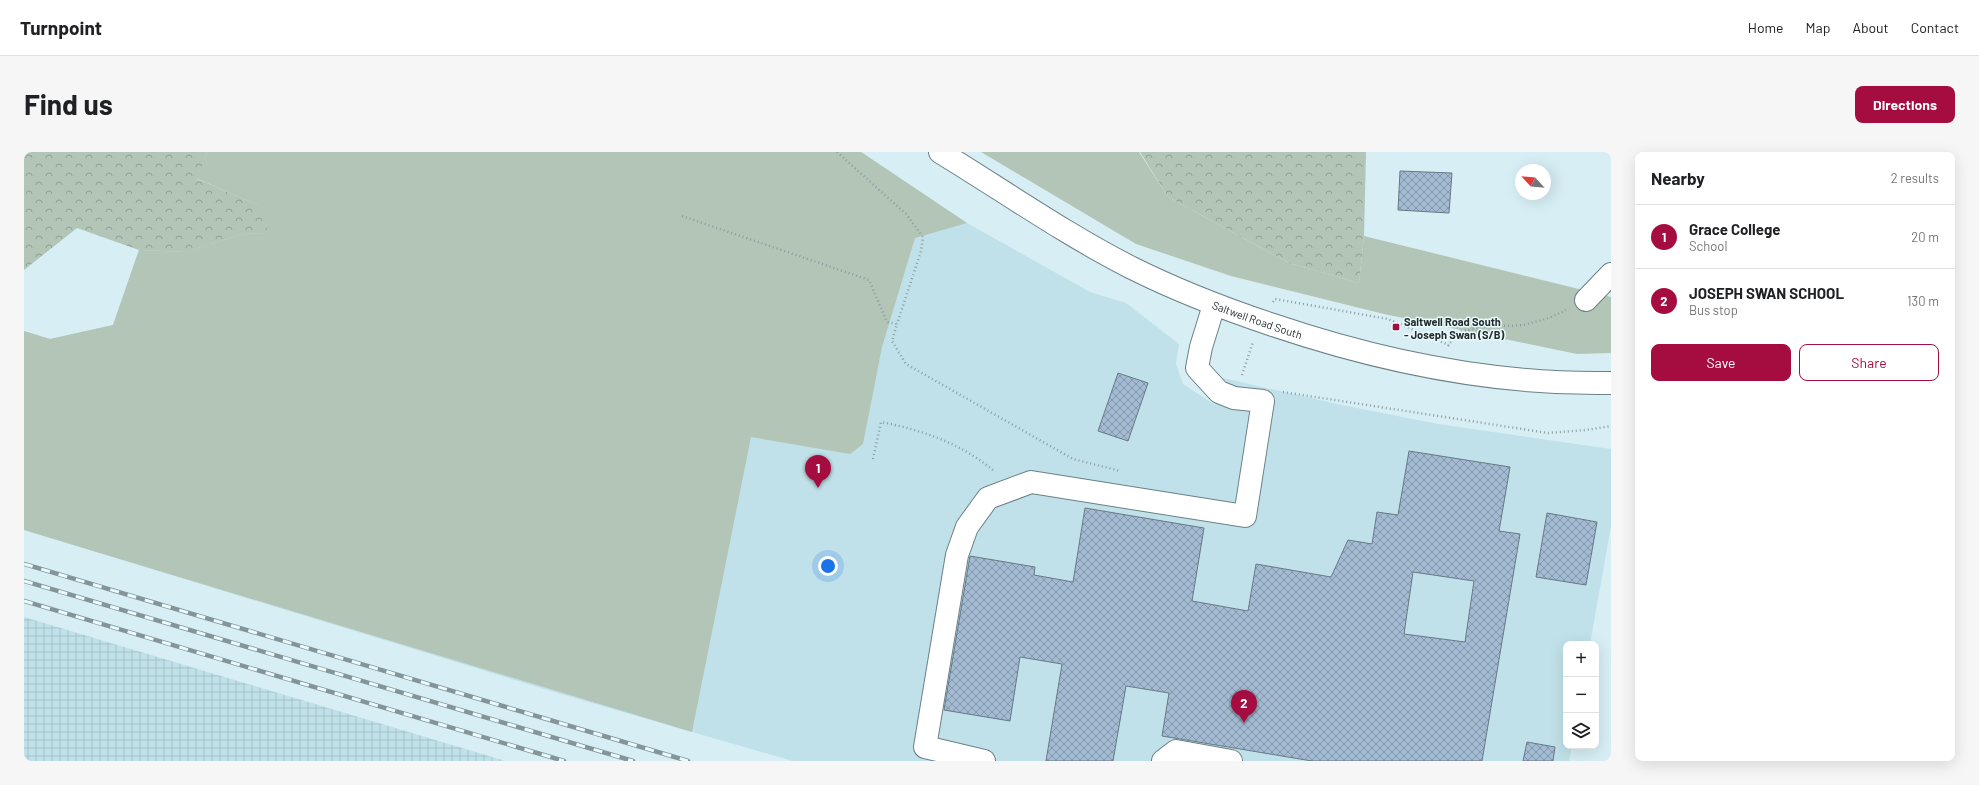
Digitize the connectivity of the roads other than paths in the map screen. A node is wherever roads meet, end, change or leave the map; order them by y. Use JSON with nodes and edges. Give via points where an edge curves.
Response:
{"nodes":[{"id":1,"x":940,"y":152,"type":"edge"},
{"id":2,"x":1611,"y":274,"type":"edge"},
{"id":3,"x":1586,"y":300,"type":"road end"},
{"id":4,"x":1214,"y":305,"type":"junction"},
{"id":5,"x":1611,"y":383,"type":"edge"},
{"id":6,"x":984,"y":761,"type":"edge"},
{"id":7,"x":1163,"y":761,"type":"edge"},
{"id":8,"x":1231,"y":761,"type":"edge"}],
"edges":[{"from":1,"to":4,"type":"street","name":"Saltwell Road South","via":[[1052,223],[1131,268]]},
{"from":2,"to":3,"type":"street"},
{"from":4,"to":5,"type":"street","name":"Saltwell Road South","via":[[1312,338],[1394,361],[1521,380]]},
{"from":4,"to":6,"type":"street","via":[[1197,368],[1219,392],[1234,398],[1263,402],[1245,516],[1031,482],[988,498],[967,527],[960,548],[925,747]]},
{"from":7,"to":8,"type":"street","via":[[1176,751]]}]}
